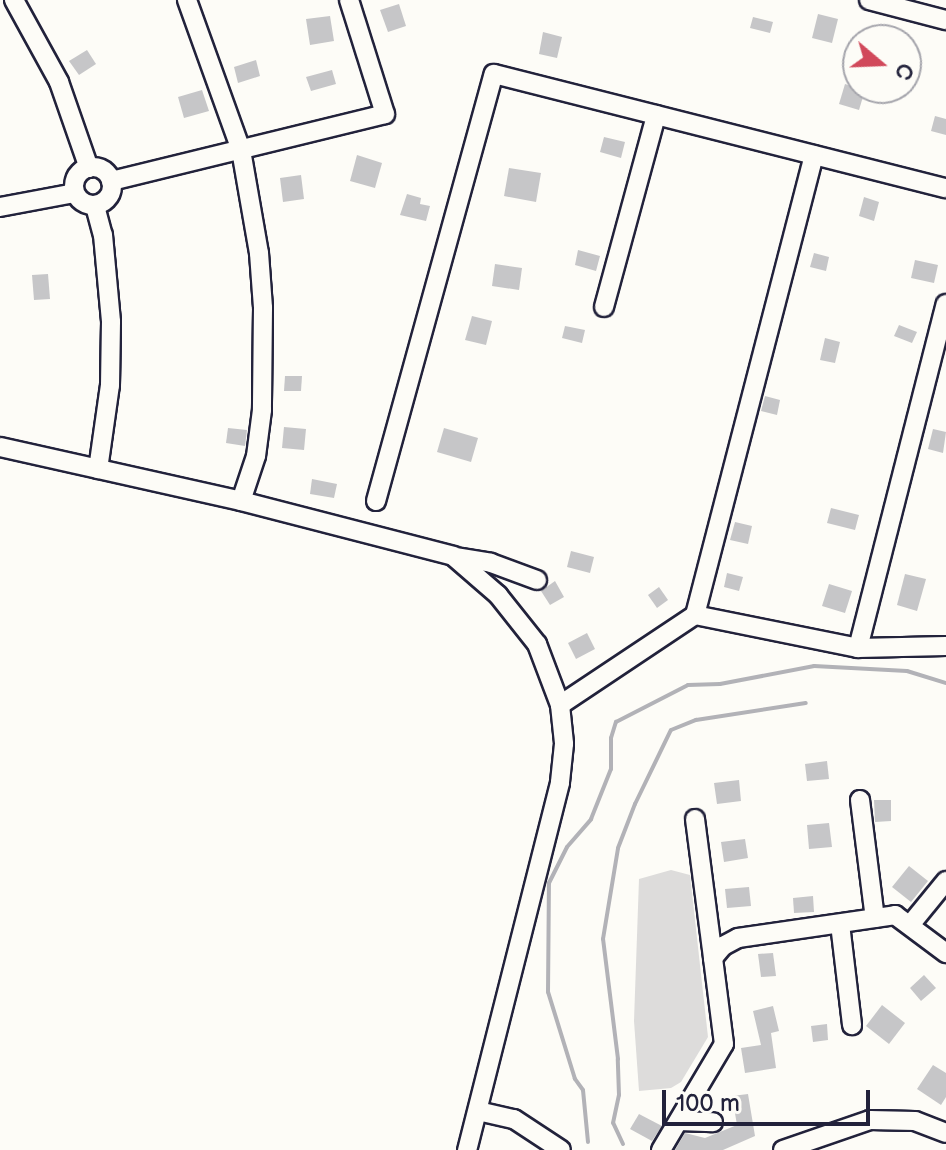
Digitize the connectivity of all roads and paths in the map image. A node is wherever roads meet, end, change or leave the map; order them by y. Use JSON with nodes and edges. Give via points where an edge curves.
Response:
{"nodes":[{"id":1,"x":14,"y":0,"type":"edge"},
{"id":2,"x":187,"y":0,"type":"edge"},
{"id":3,"x":349,"y":0,"type":"edge"},
{"id":4,"x":869,"y":0,"type":"edge"},
{"id":5,"x":946,"y":20,"type":"edge"},
{"id":6,"x":656,"y":115,"type":"junction"},
{"id":7,"x":241,"y":150,"type":"junction"},
{"id":8,"x":814,"y":155,"type":"junction"},
{"id":9,"x":89,"y":168,"type":"junction"},
{"id":10,"x":111,"y":181,"type":"junction"},
{"id":11,"x":946,"y":188,"type":"edge"},
{"id":12,"x":75,"y":193,"type":"junction"},
{"id":13,"x":95,"y":206,"type":"junction"},
{"id":14,"x":0,"y":207,"type":"edge"},
{"id":15,"x":946,"y":304,"type":"edge"},
{"id":16,"x":604,"y":307,"type":"dead end"},
{"id":17,"x":0,"y":447,"type":"edge"},
{"id":18,"x":98,"y":469,"type":"junction"},
{"id":19,"x":241,"y":501,"type":"junction"},
{"id":20,"x":376,"y":501,"type":"dead end"},
{"id":21,"x":453,"y":556,"type":"junction"},
{"id":22,"x":537,"y":580,"type":"dead end"},
{"id":23,"x":695,"y":615,"type":"junction"},
{"id":24,"x":946,"y":646,"type":"edge"},
{"id":25,"x":858,"y":648,"type":"junction"},
{"id":26,"x":560,"y":705,"type":"junction"},
{"id":27,"x":860,"y":800,"type":"dead end"},
{"id":28,"x":695,"y":819,"type":"dead end"},
{"id":29,"x":946,"y":881,"type":"edge"},
{"id":30,"x":875,"y":918,"type":"junction"},
{"id":31,"x":840,"y":924,"type":"junction"},
{"id":32,"x":910,"y":925,"type":"junction"},
{"id":33,"x":946,"y":953,"type":"edge"},
{"id":34,"x":713,"y":958,"type":"junction"},
{"id":35,"x":852,"y":1025,"type":"dead end"},
{"id":36,"x":478,"y":1111,"type":"junction"},
{"id":37,"x":679,"y":1121,"type":"junction"},
{"id":38,"x":713,"y":1122,"type":"dead end"},
{"id":39,"x":946,"y":1133,"type":"edge"},
{"id":40,"x":467,"y":1150,"type":"edge"},
{"id":41,"x":561,"y":1150,"type":"edge"},
{"id":42,"x":661,"y":1150,"type":"edge"},
{"id":43,"x":783,"y":1150,"type":"edge"}],
"edges":[{"from":1,"to":9,"type":"street","via":[[59,82]]},
{"from":2,"to":7,"type":"street"},
{"from":3,"to":7,"type":"street","via":[[385,114]]},
{"from":4,"to":5,"type":"street"},
{"from":6,"to":8,"type":"street"},
{"from":6,"to":16,"type":"street"},
{"from":6,"to":20,"type":"street","via":[[494,74]]},
{"from":7,"to":10,"type":"street"},
{"from":7,"to":19,"type":"street","via":[[263,308],[262,410],[256,456]]},
{"from":8,"to":11,"type":"street"},
{"from":8,"to":23,"type":"street"},
{"from":9,"to":10,"type":"street","via":[[103,170]]},
{"from":9,"to":12,"type":"street","via":[[76,177]]},
{"from":10,"to":13,"type":"street","via":[[109,197]]},
{"from":12,"to":13,"type":"street"},
{"from":12,"to":14,"type":"street"},
{"from":13,"to":18,"type":"street","via":[[111,322],[110,385]]},
{"from":15,"to":25,"type":"street"},
{"from":17,"to":18,"type":"street"},
{"from":18,"to":19,"type":"street"},
{"from":19,"to":21,"type":"street"},
{"from":21,"to":22,"type":"street"},
{"from":21,"to":26,"type":"street","via":[[520,619],[537,644]]},
{"from":23,"to":25,"type":"street"},
{"from":23,"to":26,"type":"street"},
{"from":24,"to":25,"type":"street"},
{"from":26,"to":36,"type":"street","via":[[564,744],[558,795]]},
{"from":27,"to":30,"type":"street"},
{"from":28,"to":34,"type":"street"},
{"from":29,"to":32,"type":"street"},
{"from":30,"to":31,"type":"street"},
{"from":30,"to":32,"type":"street","via":[[895,915]]},
{"from":31,"to":34,"type":"street","via":[[738,938]]},
{"from":31,"to":35,"type":"street"},
{"from":32,"to":33,"type":"street"},
{"from":34,"to":37,"type":"street","via":[[724,1044]]},
{"from":36,"to":40,"type":"street"},
{"from":36,"to":41,"type":"street","via":[[514,1119]]},
{"from":37,"to":38,"type":"street"},
{"from":37,"to":42,"type":"street"},
{"from":39,"to":43,"type":"street","via":[[915,1121],[870,1120]]}]}
